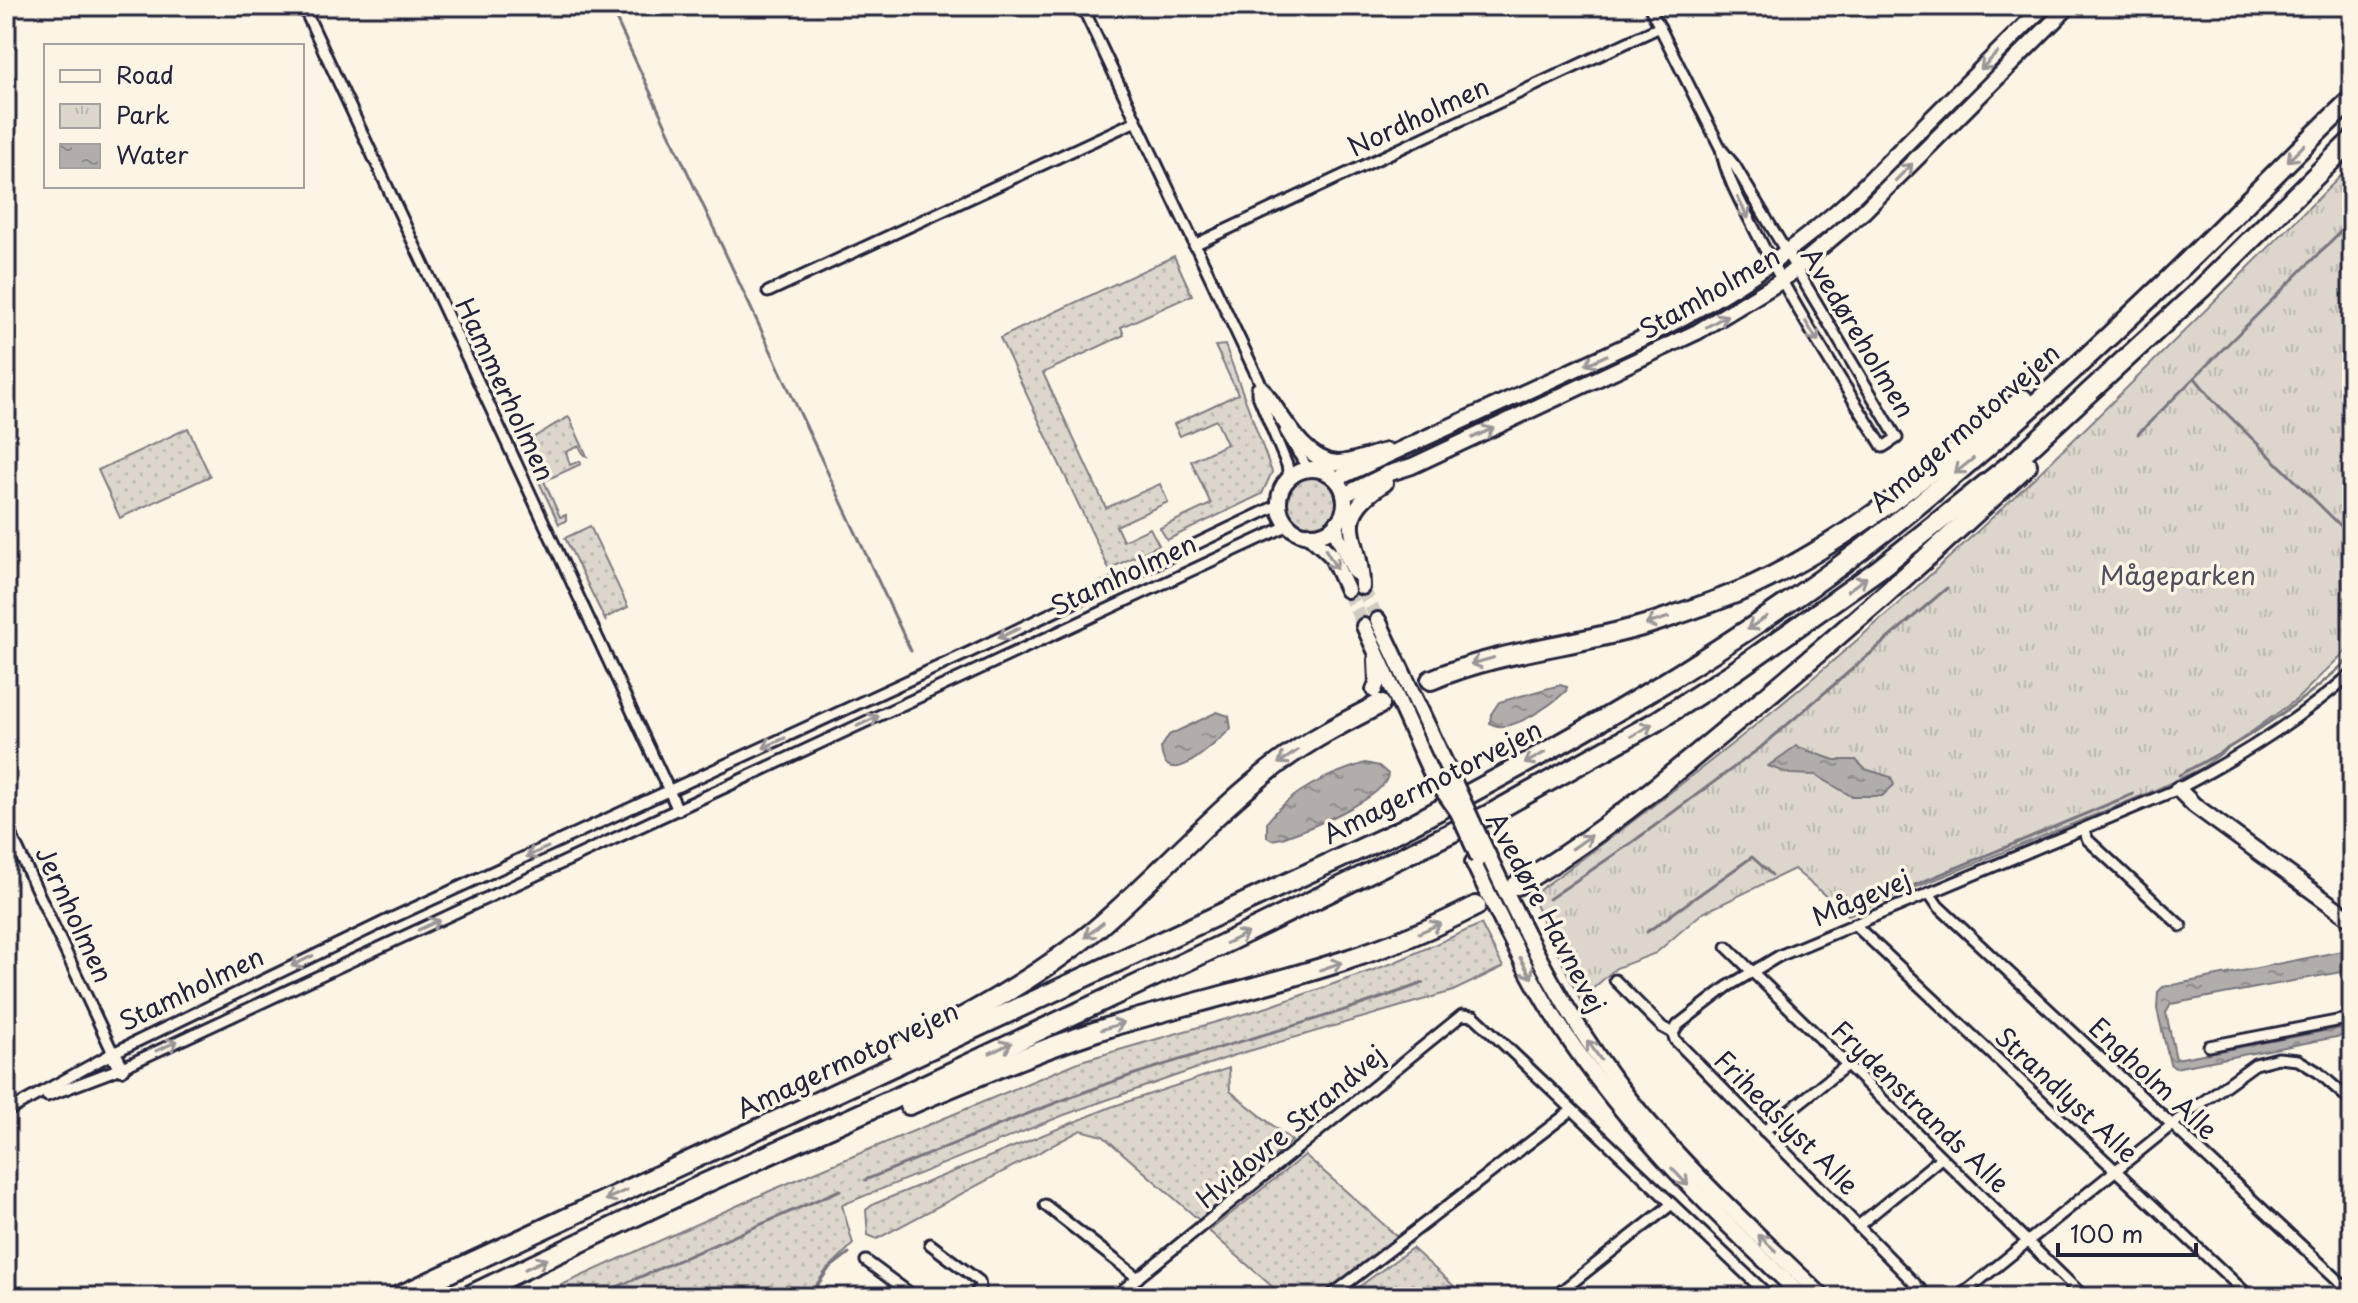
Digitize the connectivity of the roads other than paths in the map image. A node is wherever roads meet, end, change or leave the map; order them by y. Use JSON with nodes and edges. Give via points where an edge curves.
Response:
{"nodes":[{"id":1,"x":303,"y":6,"type":"edge"},
{"id":2,"x":1082,"y":6,"type":"edge"},
{"id":3,"x":1649,"y":6,"type":"edge"},
{"id":4,"x":2044,"y":6,"type":"edge"},
{"id":5,"x":2069,"y":6,"type":"edge"},
{"id":6,"x":1660,"y":27,"type":"junction"},
{"id":7,"x":2352,"y":99,"type":"edge"},
{"id":8,"x":1136,"y":121,"type":"junction"},
{"id":9,"x":2352,"y":140,"type":"edge"},
{"id":10,"x":1721,"y":149,"type":"junction"},
{"id":11,"x":1194,"y":245,"type":"junction"},
{"id":12,"x":1787,"y":254,"type":"junction"},
{"id":13,"x":1772,"y":264,"type":"junction"},
{"id":14,"x":1796,"y":270,"type":"junction"},
{"id":15,"x":1781,"y":281,"type":"junction"},
{"id":16,"x":2162,"y":286,"type":"junction"},
{"id":17,"x":768,"y":292,"type":"dead end"},
{"id":18,"x":2153,"y":335,"type":"junction"},
{"id":19,"x":1260,"y":384,"type":"junction"},
{"id":20,"x":1407,"y":447,"type":"junction"},
{"id":21,"x":1412,"y":466,"type":"junction"},
{"id":22,"x":1308,"y":469,"type":"junction"},
{"id":23,"x":1289,"y":478,"type":"junction"},
{"id":24,"x":1336,"y":479,"type":"junction"},
{"id":25,"x":1344,"y":495,"type":"junction"},
{"id":26,"x":1280,"y":504,"type":"junction"},
{"id":27,"x":1336,"y":524,"type":"junction"},
{"id":28,"x":1289,"y":525,"type":"junction"},
{"id":29,"x":1308,"y":534,"type":"junction"},
{"id":30,"x":1347,"y":590,"type":"tunnel mouth"},
{"id":31,"x":970,"y":652,"type":"junction"},
{"id":32,"x":1375,"y":652,"type":"junction"},
{"id":33,"x":977,"y":669,"type":"junction"},
{"id":34,"x":2352,"y":673,"type":"edge"},
{"id":35,"x":1431,"y":680,"type":"joint"},
{"id":36,"x":1410,"y":690,"type":"junction"},
{"id":37,"x":1386,"y":699,"type":"junction"},
{"id":38,"x":1440,"y":771,"type":"junction"},
{"id":39,"x":2178,"y":789,"type":"junction"},
{"id":40,"x":670,"y":792,"type":"junction"},
{"id":41,"x":678,"y":810,"type":"junction"},
{"id":42,"x":6,"y":824,"type":"edge"},
{"id":43,"x":2083,"y":829,"type":"junction"},
{"id":44,"x":1480,"y":859,"type":"junction"},
{"id":45,"x":1508,"y":888,"type":"junction"},
{"id":46,"x":1929,"y":893,"type":"junction"},
{"id":47,"x":1483,"y":903,"type":"junction"},
{"id":48,"x":390,"y":919,"type":"junction"},
{"id":49,"x":2352,"y":920,"type":"edge"},
{"id":50,"x":1854,"y":924,"type":"junction"},
{"id":51,"x":2181,"y":926,"type":"dead end"},
{"id":52,"x":399,"y":939,"type":"junction"},
{"id":53,"x":1727,"y":947,"type":"dead end"},
{"id":54,"x":1752,"y":970,"type":"junction"},
{"id":55,"x":1615,"y":980,"type":"dead end"},
{"id":56,"x":2352,"y":1018,"type":"edge"},
{"id":57,"x":1673,"y":1033,"type":"junction"},
{"id":58,"x":2209,"y":1046,"type":"dead end"},
{"id":59,"x":113,"y":1053,"type":"junction"},
{"id":60,"x":1847,"y":1065,"type":"junction"},
{"id":61,"x":121,"y":1068,"type":"junction"},
{"id":62,"x":2352,"y":1102,"type":"edge"},
{"id":63,"x":17,"y":1107,"type":"junction"},
{"id":64,"x":1572,"y":1110,"type":"junction"},
{"id":65,"x":6,"y":1112,"type":"edge"},
{"id":66,"x":2173,"y":1125,"type":"junction"},
{"id":67,"x":1764,"y":1131,"type":"junction"},
{"id":68,"x":1941,"y":1158,"type":"junction"},
{"id":69,"x":687,"y":1161,"type":"junction"},
{"id":70,"x":2117,"y":1171,"type":"junction"},
{"id":71,"x":701,"y":1185,"type":"junction"},
{"id":72,"x":1672,"y":1204,"type":"junction"},
{"id":73,"x":1045,"y":1205,"type":"dead end"},
{"id":74,"x":1858,"y":1226,"type":"junction"},
{"id":75,"x":2027,"y":1241,"type":"junction"},
{"id":76,"x":930,"y":1244,"type":"dead end"},
{"id":77,"x":866,"y":1261,"type":"dead end"},
{"id":78,"x":1138,"y":1278,"type":"junction"},
{"id":79,"x":2352,"y":1293,"type":"edge"},
{"id":80,"x":397,"y":1297,"type":"edge"},
{"id":81,"x":466,"y":1297,"type":"edge"},
{"id":82,"x":915,"y":1297,"type":"edge"},
{"id":83,"x":973,"y":1297,"type":"edge"},
{"id":84,"x":1114,"y":1297,"type":"edge"},
{"id":85,"x":1329,"y":1297,"type":"edge"},
{"id":86,"x":1554,"y":1297,"type":"edge"},
{"id":87,"x":1769,"y":1297,"type":"edge"},
{"id":88,"x":1803,"y":1297,"type":"edge"},
{"id":89,"x":1823,"y":1297,"type":"edge"},
{"id":90,"x":1928,"y":1297,"type":"edge"},
{"id":91,"x":1959,"y":1297,"type":"edge"},
{"id":92,"x":2084,"y":1297,"type":"edge"},
{"id":93,"x":2250,"y":1297,"type":"edge"}],
"edges":[{"from":1,"to":40,"type":"street","name":"Hammerholmen"},
{"from":2,"to":8,"type":"street"},
{"from":3,"to":6,"type":"street","name":"Avedøreholmen"},
{"from":4,"to":12,"type":"street","name":"Stamholmen","one_way":true,"via":[[1853,197]]},
{"from":14,"to":5,"type":"street","name":"Stamholmen","one_way":true,"via":[[1863,212]]},
{"from":6,"to":10,"type":"street","name":"Avedøreholmen"},
{"from":6,"to":11,"type":"street","name":"Nordholmen"},
{"from":7,"to":16,"type":"highway","name":"Amagermotorvejen","one_way":true},
{"from":8,"to":11,"type":"street"},
{"from":8,"to":17,"type":"street"},
{"from":9,"to":18,"type":"highway","name":"Amagermotorvejen"},
{"from":10,"to":12,"type":"street","name":"Avedøreholmen"},
{"from":10,"to":13,"type":"street","name":"Avedøreholmen","one_way":true,"via":[[1725,172]]},
{"from":11,"to":19,"type":"street"},
{"from":12,"to":13,"type":"street","name":"Stamholmen"},
{"from":12,"to":14,"type":"street","name":"Avedøreholmen"},
{"from":13,"to":15,"type":"street","name":"Avedøreholmen"},
{"from":13,"to":20,"type":"street","name":"Stamholmen","one_way":true,"via":[[1690,315]]},
{"from":14,"to":15,"type":"street","name":"Stamholmen"},
{"from":15,"to":14,"type":"street","name":"Avedøreholmen","one_way":true,"via":[[1883,447],[1897,438]]},
{"from":21,"to":15,"type":"street","name":"Stamholmen","one_way":true,"via":[[1697,332]]},
{"from":16,"to":35,"type":"highway","one_way":true,"via":[[1947,459],[1798,562],[1743,590],[1651,623],[1482,661]]},
{"from":16,"to":69,"type":"highway","name":"Amagermotorvejen","one_way":true,"via":[[1993,441],[1861,550],[1618,711],[1401,830]]},
{"from":45,"to":18,"type":"highway","one_way":true,"via":[[1614,820],[1839,636],[2071,424]]},
{"from":71,"to":18,"type":"highway","name":"Amagermotorvejen","one_way":true,"via":[[1233,940],[1610,749],[1735,671],[1879,569],[2016,460]]},
{"from":19,"to":20,"type":"street","via":[[1313,456],[1346,462]]},
{"from":19,"to":22,"type":"street"},
{"from":19,"to":23,"type":"street","via":[[1257,393]]},
{"from":20,"to":24,"type":"street","name":"Stamholmen"},
{"from":21,"to":25,"type":"street","name":"Stamholmen"},
{"from":21,"to":27,"type":"street","via":[[1360,501],[1351,534],[1363,569],[1362,587]]},
{"from":22,"to":23,"type":"street"},
{"from":22,"to":24,"type":"street"},
{"from":23,"to":26,"type":"street"},
{"from":24,"to":25,"type":"street"},
{"from":25,"to":27,"type":"street","via":[[1345,507]]},
{"from":26,"to":28,"type":"street"},
{"from":26,"to":31,"type":"street","name":"Stamholmen","one_way":true},
{"from":27,"to":29,"type":"street"},
{"from":28,"to":29,"type":"street"},
{"from":28,"to":33,"type":"street","name":"Stamholmen"},
{"from":29,"to":30,"type":"street","one_way":true,"via":[[1331,555]]},
{"from":31,"to":33,"type":"street"},
{"from":31,"to":40,"type":"street","name":"Stamholmen","one_way":true},
{"from":32,"to":36,"type":"street","name":"Avedøre Havnevej","via":[[1371,623]]},
{"from":32,"to":37,"type":"street","name":"Avedøre Havnevej"},
{"from":32,"to":37,"type":"street","via":[[1377,683]]},
{"from":41,"to":33,"type":"street","name":"Stamholmen","one_way":true},
{"from":34,"to":39,"type":"street","name":"Mågevej","via":[[2279,731]]},
{"from":35,"to":36,"type":"street"},
{"from":36,"to":37,"type":"street"},
{"from":36,"to":38,"type":"street","name":"Avedøre Havnevej"},
{"from":37,"to":38,"type":"street","name":"Avedøre Havnevej"},
{"from":37,"to":69,"type":"highway","one_way":true,"via":[[1280,762],[1092,933],[1011,990]]},
{"from":38,"to":44,"type":"street","name":"Avedøre Havnevej","bridge":true},
{"from":38,"to":44,"type":"street","name":"Avedøre Havnevej","bridge":true,"via":[[1460,796]]},
{"from":39,"to":43,"type":"street","name":"Mågevej"},
{"from":39,"to":49,"type":"street"},
{"from":40,"to":41,"type":"street"},
{"from":40,"to":48,"type":"street","name":"Stamholmen","one_way":true},
{"from":52,"to":41,"type":"street","name":"Stamholmen","one_way":true},
{"from":42,"to":59,"type":"street","name":"Jernholmen"},
{"from":43,"to":46,"type":"street","name":"Mågevej"},
{"from":43,"to":51,"type":"street","via":[[2088,840]]},
{"from":44,"to":45,"type":"street","name":"Avedøre Havnevej"},
{"from":44,"to":47,"type":"street","name":"Avedøre Havnevej"},
{"from":45,"to":47,"type":"street"},
{"from":89,"to":45,"type":"street","name":"Avedøre Havnevej","one_way":true,"via":[[1688,1166],[1626,1094],[1562,999]]},
{"from":46,"to":50,"type":"street","name":"Mågevej"},
{"from":46,"to":66,"type":"street","name":"Engholm Alle"},
{"from":71,"to":47,"type":"highway","one_way":true,"via":[[1010,1062],[1115,1025],[1312,973],[1384,948]]},
{"from":47,"to":88,"type":"street","name":"Avedøre Havnevej","one_way":true,"via":[[1608,1094],[1678,1176]]},
{"from":48,"to":52,"type":"street"},
{"from":48,"to":59,"type":"street","name":"Stamholmen","one_way":true},
{"from":50,"to":54,"type":"street","name":"Mågevej"},
{"from":50,"to":70,"type":"street","name":"Strandlyst Alle"},
{"from":61,"to":52,"type":"street","name":"Stamholmen","one_way":true},
{"from":53,"to":54,"type":"street","name":"Frydenstrands Alle"},
{"from":54,"to":57,"type":"street","name":"Mågevej"},
{"from":54,"to":60,"type":"street","name":"Frydenstrands Alle"},
{"from":55,"to":57,"type":"street","name":"Frihedslyst Alle"},
{"from":56,"to":58,"type":"street"},
{"from":57,"to":67,"type":"street","name":"Frihedslyst Alle"},
{"from":59,"to":61,"type":"street","name":"Jernholmen"},
{"from":59,"to":63,"type":"street","name":"Stamholmen"},
{"from":60,"to":67,"type":"street"},
{"from":60,"to":68,"type":"street","name":"Frydenstrands Alle"},
{"from":61,"to":63,"type":"street","name":"Stamholmen"},
{"from":62,"to":66,"type":"street","via":[[2308,1065],[2278,1058],[2242,1072]]},
{"from":63,"to":65,"type":"street","name":"Stamholmen"},
{"from":64,"to":72,"type":"street"},
{"from":64,"to":78,"type":"street","name":"Hvidovre Strandvej","via":[[1474,1016],[1462,1015]]},
{"from":64,"to":85,"type":"street"},
{"from":66,"to":70,"type":"street"},
{"from":66,"to":79,"type":"street","name":"Engholm Alle"},
{"from":67,"to":74,"type":"street","name":"Frihedslyst Alle"},
{"from":68,"to":74,"type":"street"},
{"from":68,"to":75,"type":"street","name":"Frydenstrands Alle"},
{"from":69,"to":80,"type":"highway","name":"Amagermotorvejen","one_way":true},
{"from":70,"to":75,"type":"street"},
{"from":70,"to":93,"type":"street","name":"Strandlyst Alle"},
{"from":81,"to":71,"type":"highway","name":"Amagermotorvejen","one_way":true},
{"from":72,"to":86,"type":"street"},
{"from":72,"to":87,"type":"street"},
{"from":73,"to":78,"type":"street"},
{"from":74,"to":90,"type":"street","name":"Frihedslyst Alle"},
{"from":75,"to":91,"type":"street"},
{"from":75,"to":92,"type":"street","name":"Frydenstrands Alle"},
{"from":76,"to":83,"type":"street","via":[[979,1281]]},
{"from":77,"to":82,"type":"street"},
{"from":78,"to":84,"type":"street","name":"Hvidovre Strandvej"}]}
